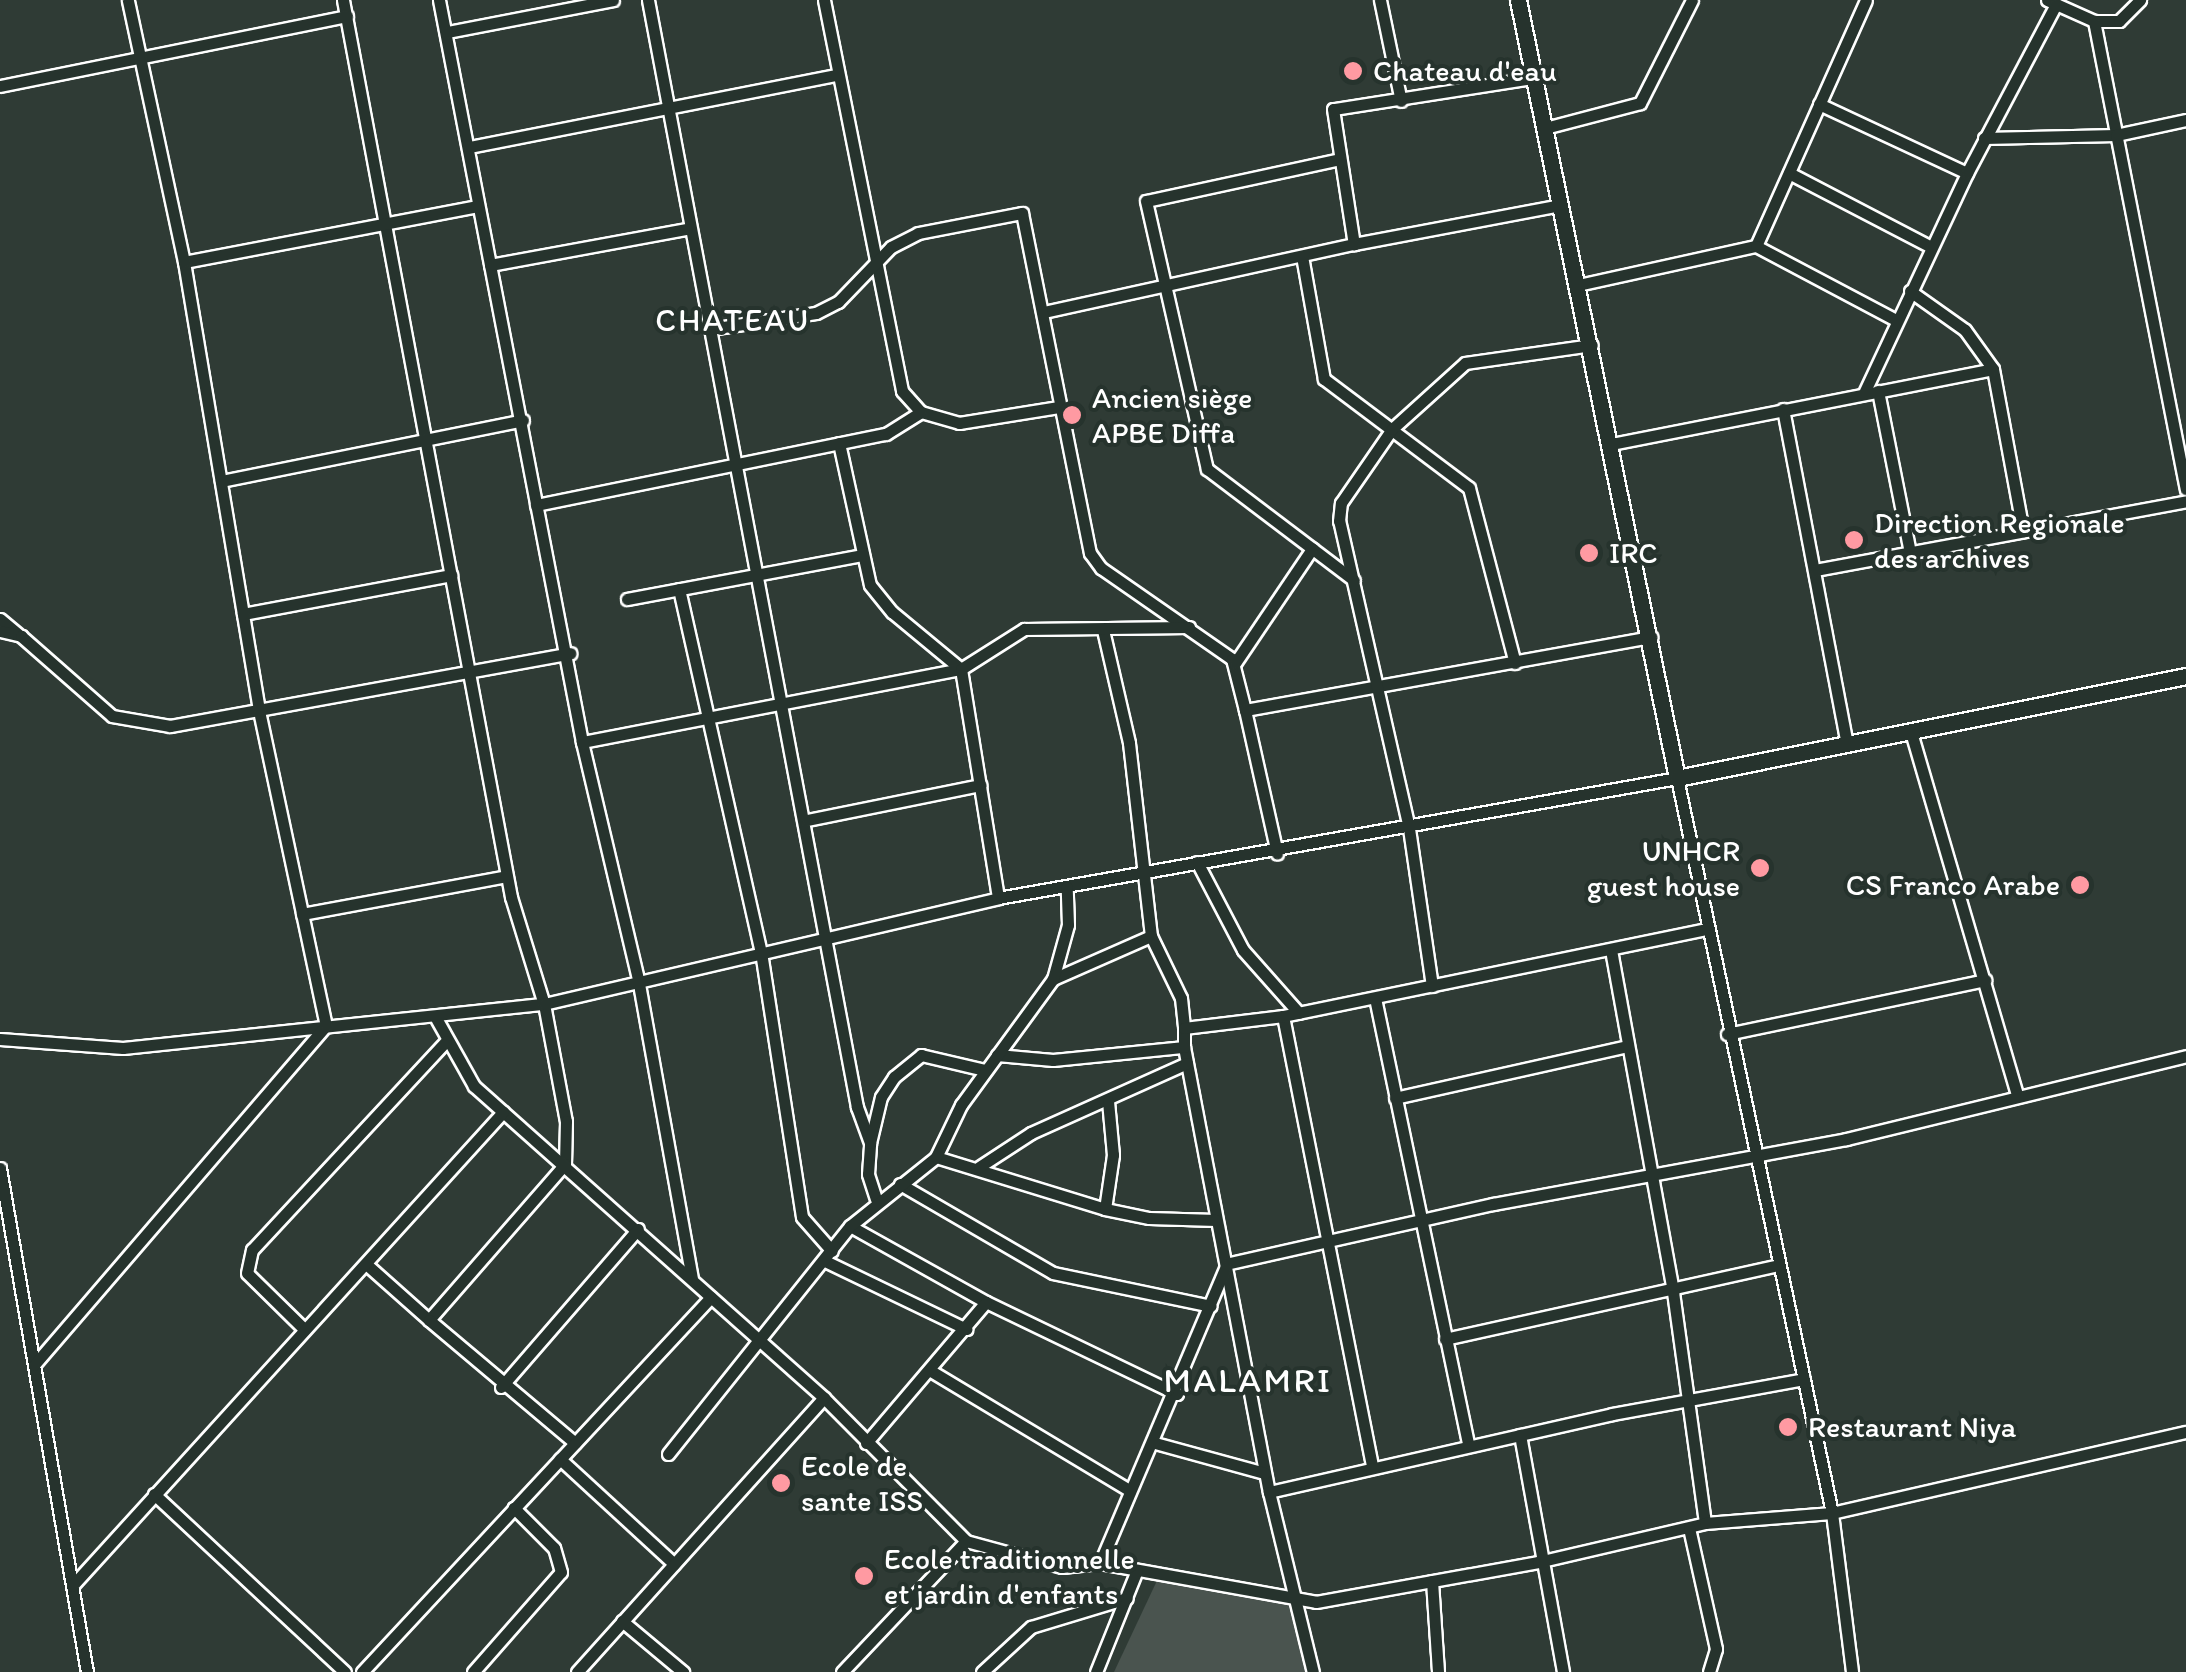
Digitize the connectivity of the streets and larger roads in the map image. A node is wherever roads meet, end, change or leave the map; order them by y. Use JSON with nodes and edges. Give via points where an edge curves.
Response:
{"nodes":[{"id":1,"x":128,"y":0,"type":"edge"},
{"id":2,"x":343,"y":0,"type":"edge"},
{"id":3,"x":439,"y":0,"type":"edge"},
{"id":4,"x":613,"y":0,"type":"edge"},
{"id":5,"x":648,"y":0,"type":"edge"},
{"id":6,"x":824,"y":0,"type":"edge"},
{"id":7,"x":1380,"y":0,"type":"edge"},
{"id":8,"x":1518,"y":0,"type":"edge"},
{"id":9,"x":1692,"y":0,"type":"edge"},
{"id":10,"x":1866,"y":0,"type":"edge"},
{"id":11,"x":2140,"y":0,"type":"edge"},
{"id":12,"x":2052,"y":2,"type":"edge"},
{"id":13,"x":347,"y":16,"type":"junction"},
{"id":14,"x":2094,"y":21,"type":"junction"},
{"id":15,"x":447,"y":32,"type":"junction"},
{"id":16,"x":141,"y":57,"type":"junction"},
{"id":17,"x":836,"y":74,"type":"junction"},
{"id":18,"x":1532,"y":78,"type":"junction"},
{"id":19,"x":0,"y":86,"type":"edge"},
{"id":20,"x":1401,"y":100,"type":"junction"},
{"id":21,"x":664,"y":104,"type":"junction"},
{"id":22,"x":1819,"y":104,"type":"junction"},
{"id":23,"x":2186,"y":120,"type":"edge"},
{"id":24,"x":1545,"y":128,"type":"junction"},
{"id":25,"x":2116,"y":135,"type":"junction"},
{"id":26,"x":1984,"y":138,"type":"junction"},
{"id":27,"x":469,"y":147,"type":"junction"},
{"id":28,"x":1340,"y":159,"type":"junction"},
{"id":29,"x":1788,"y":173,"type":"junction"},
{"id":30,"x":1966,"y":173,"type":"junction"},
{"id":31,"x":478,"y":206,"type":"junction"},
{"id":32,"x":1562,"y":206,"type":"junction"},
{"id":33,"x":386,"y":223,"type":"junction"},
{"id":34,"x":687,"y":229,"type":"junction"},
{"id":35,"x":1354,"y":244,"type":"junction"},
{"id":36,"x":1756,"y":246,"type":"junction"},
{"id":37,"x":1932,"y":247,"type":"junction"},
{"id":38,"x":1302,"y":256,"type":"junction"},
{"id":39,"x":184,"y":262,"type":"junction"},
{"id":40,"x":873,"y":263,"type":"junction"},
{"id":41,"x":490,"y":265,"type":"junction"},
{"id":42,"x":1578,"y":285,"type":"junction"},
{"id":43,"x":1163,"y":286,"type":"junction"},
{"id":44,"x":1910,"y":292,"type":"junction"},
{"id":45,"x":1044,"y":312,"type":"junction"},
{"id":46,"x":1896,"y":320,"type":"junction"},
{"id":47,"x":710,"y":329,"type":"junction"},
{"id":48,"x":1592,"y":344,"type":"junction"},
{"id":49,"x":1993,"y":369,"type":"junction"},
{"id":50,"x":1871,"y":392,"type":"junction"},
{"id":51,"x":1058,"y":406,"type":"junction"},
{"id":52,"x":1783,"y":409,"type":"junction"},
{"id":53,"x":922,"y":412,"type":"junction"},
{"id":54,"x":523,"y":420,"type":"junction"},
{"id":55,"x":1392,"y":430,"type":"junction"},
{"id":56,"x":425,"y":440,"type":"junction"},
{"id":57,"x":839,"y":444,"type":"junction"},
{"id":58,"x":1611,"y":444,"type":"junction"},
{"id":59,"x":736,"y":463,"type":"junction"},
{"id":60,"x":221,"y":481,"type":"junction"},
{"id":61,"x":2186,"y":489,"type":"edge"},
{"id":62,"x":2186,"y":500,"type":"edge"},
{"id":63,"x":536,"y":505,"type":"junction"},
{"id":64,"x":2023,"y":531,"type":"junction"},
{"id":65,"x":1312,"y":549,"type":"junction"},
{"id":66,"x":1910,"y":552,"type":"junction"},
{"id":67,"x":864,"y":555,"type":"junction"},
{"id":68,"x":1815,"y":570,"type":"junction"},
{"id":69,"x":756,"y":571,"type":"junction"},
{"id":70,"x":451,"y":575,"type":"junction"},
{"id":71,"x":1354,"y":580,"type":"junction"},
{"id":72,"x":680,"y":589,"type":"junction"},
{"id":73,"x":626,"y":600,"type":"dead end"},
{"id":74,"x":242,"y":614,"type":"junction"},
{"id":75,"x":0,"y":619,"type":"edge"},
{"id":76,"x":1189,"y":628,"type":"junction"},
{"id":77,"x":1103,"y":630,"type":"junction"},
{"id":78,"x":0,"y":631,"type":"edge"},
{"id":79,"x":21,"y":636,"type":"junction"},
{"id":80,"x":1651,"y":637,"type":"junction"},
{"id":81,"x":570,"y":653,"type":"junction"},
{"id":82,"x":1235,"y":662,"type":"junction"},
{"id":83,"x":1515,"y":663,"type":"junction"},
{"id":84,"x":961,"y":669,"type":"junction"},
{"id":85,"x":470,"y":673,"type":"junction"},
{"id":86,"x":2186,"y":676,"type":"edge"},
{"id":87,"x":1381,"y":688,"type":"junction"},
{"id":88,"x":786,"y":704,"type":"junction"},
{"id":89,"x":259,"y":710,"type":"junction"},
{"id":90,"x":1245,"y":710,"type":"junction"},
{"id":91,"x":709,"y":716,"type":"junction"},
{"id":92,"x":1912,"y":732,"type":"junction"},
{"id":93,"x":582,"y":742,"type":"junction"},
{"id":94,"x":1846,"y":744,"type":"junction"},
{"id":95,"x":1676,"y":778,"type":"junction"},
{"id":96,"x":980,"y":786,"type":"junction"},
{"id":97,"x":808,"y":820,"type":"junction"},
{"id":98,"x":1409,"y":828,"type":"junction"},
{"id":99,"x":1277,"y":853,"type":"junction"},
{"id":100,"x":1197,"y":862,"type":"junction"},
{"id":101,"x":1142,"y":871,"type":"junction"},
{"id":102,"x":507,"y":876,"type":"junction"},
{"id":103,"x":1067,"y":887,"type":"junction"},
{"id":104,"x":998,"y":898,"type":"junction"},
{"id":105,"x":302,"y":914,"type":"junction"},
{"id":106,"x":1705,"y":929,"type":"junction"},
{"id":107,"x":828,"y":934,"type":"junction"},
{"id":108,"x":1151,"y":936,"type":"junction"},
{"id":109,"x":1611,"y":950,"type":"junction"},
{"id":110,"x":760,"y":952,"type":"junction"},
{"id":111,"x":1053,"y":980,"type":"junction"},
{"id":112,"x":1985,"y":980,"type":"junction"},
{"id":113,"x":640,"y":984,"type":"junction"},
{"id":114,"x":1432,"y":986,"type":"junction"},
{"id":115,"x":1374,"y":998,"type":"junction"},
{"id":116,"x":544,"y":1004,"type":"junction"},
{"id":117,"x":1299,"y":1013,"type":"junction"},
{"id":118,"x":1283,"y":1016,"type":"junction"},
{"id":119,"x":436,"y":1018,"type":"junction"},
{"id":120,"x":326,"y":1026,"type":"junction"},
{"id":121,"x":1184,"y":1028,"type":"junction"},
{"id":122,"x":1727,"y":1034,"type":"junction"},
{"id":123,"x":0,"y":1039,"type":"edge"},
{"id":124,"x":446,"y":1042,"type":"junction"},
{"id":125,"x":1627,"y":1046,"type":"junction"},
{"id":126,"x":1184,"y":1047,"type":"junction"},
{"id":127,"x":996,"y":1055,"type":"junction"},
{"id":128,"x":2186,"y":1056,"type":"edge"},
{"id":129,"x":1187,"y":1062,"type":"junction"},
{"id":130,"x":986,"y":1070,"type":"junction"},
{"id":131,"x":2017,"y":1094,"type":"junction"},
{"id":132,"x":1395,"y":1098,"type":"junction"},
{"id":133,"x":1108,"y":1102,"type":"junction"},
{"id":134,"x":502,"y":1112,"type":"junction"},
{"id":135,"x":870,"y":1143,"type":"junction"},
{"id":136,"x":936,"y":1157,"type":"junction"},
{"id":137,"x":1752,"y":1157,"type":"junction"},
{"id":138,"x":565,"y":1164,"type":"junction"},
{"id":139,"x":979,"y":1167,"type":"junction"},
{"id":140,"x":0,"y":1168,"type":"edge"},
{"id":141,"x":1648,"y":1174,"type":"junction"},
{"id":142,"x":900,"y":1184,"type":"junction"},
{"id":143,"x":876,"y":1199,"type":"junction"},
{"id":144,"x":1105,"y":1209,"type":"junction"},
{"id":145,"x":1216,"y":1220,"type":"junction"},
{"id":146,"x":1420,"y":1220,"type":"junction"},
{"id":147,"x":850,"y":1226,"type":"junction"},
{"id":148,"x":638,"y":1229,"type":"junction"},
{"id":149,"x":1330,"y":1240,"type":"junction"},
{"id":150,"x":829,"y":1256,"type":"junction"},
{"id":151,"x":366,"y":1264,"type":"junction"},
{"id":152,"x":1226,"y":1264,"type":"junction"},
{"id":153,"x":1778,"y":1265,"type":"junction"},
{"id":154,"x":692,"y":1278,"type":"junction"},
{"id":155,"x":1673,"y":1292,"type":"junction"},
{"id":156,"x":711,"y":1297,"type":"junction"},
{"id":157,"x":986,"y":1302,"type":"junction"},
{"id":158,"x":1211,"y":1306,"type":"junction"},
{"id":159,"x":430,"y":1320,"type":"junction"},
{"id":160,"x":303,"y":1328,"type":"junction"},
{"id":161,"x":966,"y":1329,"type":"junction"},
{"id":162,"x":1446,"y":1338,"type":"junction"},
{"id":163,"x":761,"y":1342,"type":"junction"},
{"id":164,"x":34,"y":1365,"type":"junction"},
{"id":165,"x":931,"y":1371,"type":"junction"},
{"id":166,"x":1804,"y":1380,"type":"junction"},
{"id":167,"x":502,"y":1388,"type":"junction"},
{"id":168,"x":1177,"y":1394,"type":"junction"},
{"id":169,"x":824,"y":1398,"type":"junction"},
{"id":170,"x":1686,"y":1399,"type":"junction"},
{"id":171,"x":2186,"y":1432,"type":"edge"},
{"id":172,"x":1520,"y":1435,"type":"junction"},
{"id":173,"x":866,"y":1443,"type":"junction"},
{"id":174,"x":575,"y":1444,"type":"junction"},
{"id":175,"x":1155,"y":1444,"type":"junction"},
{"id":176,"x":1468,"y":1445,"type":"junction"},
{"id":177,"x":668,"y":1454,"type":"dead end"},
{"id":178,"x":560,"y":1460,"type":"junction"},
{"id":179,"x":1372,"y":1468,"type":"junction"},
{"id":180,"x":1265,"y":1473,"type":"junction"},
{"id":181,"x":1129,"y":1490,"type":"junction"},
{"id":182,"x":1269,"y":1492,"type":"junction"},
{"id":183,"x":154,"y":1494,"type":"junction"},
{"id":184,"x":514,"y":1508,"type":"junction"},
{"id":185,"x":1832,"y":1513,"type":"junction"},
{"id":186,"x":1705,"y":1523,"type":"junction"},
{"id":187,"x":1689,"y":1528,"type":"junction"},
{"id":188,"x":966,"y":1541,"type":"junction"},
{"id":189,"x":1100,"y":1562,"type":"junction"},
{"id":190,"x":1538,"y":1562,"type":"junction"},
{"id":191,"x":674,"y":1564,"type":"junction"},
{"id":192,"x":1137,"y":1570,"type":"junction"},
{"id":193,"x":1432,"y":1581,"type":"junction"},
{"id":194,"x":72,"y":1586,"type":"junction"},
{"id":195,"x":1127,"y":1598,"type":"junction"},
{"id":196,"x":1299,"y":1602,"type":"junction"},
{"id":197,"x":622,"y":1621,"type":"junction"},
{"id":198,"x":87,"y":1672,"type":"edge"},
{"id":199,"x":345,"y":1672,"type":"edge"},
{"id":200,"x":362,"y":1672,"type":"edge"},
{"id":201,"x":473,"y":1672,"type":"edge"},
{"id":202,"x":577,"y":1672,"type":"edge"},
{"id":203,"x":683,"y":1672,"type":"edge"},
{"id":204,"x":842,"y":1672,"type":"edge"},
{"id":205,"x":982,"y":1672,"type":"edge"},
{"id":206,"x":1096,"y":1672,"type":"edge"},
{"id":207,"x":1313,"y":1672,"type":"edge"},
{"id":208,"x":1438,"y":1672,"type":"edge"},
{"id":209,"x":1562,"y":1672,"type":"edge"},
{"id":210,"x":1709,"y":1672,"type":"edge"},
{"id":211,"x":1852,"y":1672,"type":"edge"}],
"edges":[{"from":1,"to":16,"type":"street"},
{"from":2,"to":13,"type":"street"},
{"from":3,"to":15,"type":"street"},
{"from":4,"to":15,"type":"street"},
{"from":5,"to":21,"type":"street"},
{"from":6,"to":17,"type":"street"},
{"from":7,"to":20,"type":"street"},
{"from":8,"to":18,"type":"street"},
{"from":9,"to":24,"type":"street","via":[[1640,103]]},
{"from":10,"to":22,"type":"street"},
{"from":11,"to":14,"type":"street","via":[[2118,22]]},
{"from":12,"to":14,"type":"street"},
{"from":12,"to":26,"type":"street"},
{"from":13,"to":16,"type":"street"},
{"from":13,"to":33,"type":"street","via":[[352,73]]},
{"from":14,"to":25,"type":"street"},
{"from":15,"to":27,"type":"street"},
{"from":16,"to":19,"type":"street"},
{"from":16,"to":39,"type":"street"},
{"from":17,"to":21,"type":"street"},
{"from":17,"to":40,"type":"street"},
{"from":18,"to":20,"type":"street"},
{"from":18,"to":24,"type":"street"},
{"from":20,"to":28,"type":"street","via":[[1334,109]]},
{"from":21,"to":27,"type":"street"},
{"from":21,"to":34,"type":"street"},
{"from":22,"to":29,"type":"street"},
{"from":22,"to":30,"type":"street"},
{"from":23,"to":25,"type":"street"},
{"from":24,"to":32,"type":"street"},
{"from":25,"to":26,"type":"street"},
{"from":25,"to":61,"type":"street"},
{"from":26,"to":30,"type":"street"},
{"from":27,"to":31,"type":"street"},
{"from":28,"to":35,"type":"street"},
{"from":28,"to":43,"type":"street","via":[[1146,202]]},
{"from":29,"to":36,"type":"street"},
{"from":29,"to":37,"type":"street"},
{"from":30,"to":37,"type":"street"},
{"from":31,"to":33,"type":"street"},
{"from":31,"to":41,"type":"street"},
{"from":32,"to":35,"type":"street"},
{"from":32,"to":42,"type":"street"},
{"from":33,"to":39,"type":"street"},
{"from":33,"to":56,"type":"street"},
{"from":34,"to":41,"type":"street"},
{"from":34,"to":47,"type":"street"},
{"from":35,"to":38,"type":"street"},
{"from":36,"to":42,"type":"street"},
{"from":36,"to":46,"type":"street"},
{"from":37,"to":44,"type":"street"},
{"from":38,"to":43,"type":"street"},
{"from":38,"to":55,"type":"street","via":[[1318,369]]},
{"from":39,"to":60,"type":"street"},
{"from":40,"to":45,"type":"street","via":[[918,233],[1022,213]]},
{"from":40,"to":47,"type":"street","via":[[826,309]]},
{"from":40,"to":53,"type":"street","via":[[896,376]]},
{"from":41,"to":54,"type":"street"},
{"from":42,"to":48,"type":"street"},
{"from":43,"to":45,"type":"street"},
{"from":43,"to":65,"type":"street","via":[[1207,469]]},
{"from":44,"to":46,"type":"street"},
{"from":44,"to":49,"type":"street","via":[[1964,330]]},
{"from":45,"to":51,"type":"street"},
{"from":46,"to":50,"type":"street"},
{"from":47,"to":59,"type":"street"},
{"from":48,"to":55,"type":"street","via":[[1475,358]]},
{"from":48,"to":58,"type":"street"},
{"from":49,"to":50,"type":"street"},
{"from":49,"to":64,"type":"street"},
{"from":50,"to":52,"type":"street"},
{"from":50,"to":66,"type":"street"},
{"from":51,"to":53,"type":"street","via":[[959,423]]},
{"from":51,"to":76,"type":"street","via":[[1095,562]]},
{"from":52,"to":58,"type":"street"},
{"from":52,"to":68,"type":"street"},
{"from":53,"to":57,"type":"street","via":[[886,434]]},
{"from":54,"to":56,"type":"street"},
{"from":54,"to":63,"type":"street"},
{"from":55,"to":71,"type":"street","via":[[1341,503]]},
{"from":55,"to":83,"type":"street","via":[[1468,488]]},
{"from":56,"to":60,"type":"street"},
{"from":56,"to":70,"type":"street"},
{"from":57,"to":59,"type":"street"},
{"from":57,"to":67,"type":"street"},
{"from":58,"to":80,"type":"street"},
{"from":59,"to":63,"type":"street"},
{"from":59,"to":69,"type":"street"},
{"from":60,"to":74,"type":"street"},
{"from":62,"to":64,"type":"street"},
{"from":63,"to":81,"type":"street"},
{"from":64,"to":66,"type":"street"},
{"from":65,"to":71,"type":"street"},
{"from":65,"to":82,"type":"street"},
{"from":66,"to":68,"type":"street"},
{"from":67,"to":69,"type":"street"},
{"from":67,"to":84,"type":"street","via":[[870,585],[884,604]]},
{"from":68,"to":94,"type":"street"},
{"from":69,"to":72,"type":"street"},
{"from":69,"to":88,"type":"street"},
{"from":70,"to":74,"type":"street"},
{"from":70,"to":85,"type":"street"},
{"from":71,"to":87,"type":"street"},
{"from":72,"to":73,"type":"street"},
{"from":72,"to":91,"type":"street"},
{"from":74,"to":89,"type":"street"},
{"from":75,"to":79,"type":"street"},
{"from":76,"to":77,"type":"street"},
{"from":76,"to":82,"type":"street"},
{"from":77,"to":84,"type":"street","via":[[1024,629]]},
{"from":77,"to":101,"type":"street","via":[[1129,743]]},
{"from":78,"to":79,"type":"street"},
{"from":79,"to":89,"type":"street","via":[[112,716],[170,726]]},
{"from":80,"to":83,"type":"street"},
{"from":80,"to":95,"type":"street"},
{"from":81,"to":85,"type":"street"},
{"from":81,"to":93,"type":"street"},
{"from":82,"to":90,"type":"street"},
{"from":83,"to":87,"type":"street"},
{"from":84,"to":88,"type":"street"},
{"from":84,"to":96,"type":"street"},
{"from":85,"to":89,"type":"street"},
{"from":85,"to":102,"type":"street"},
{"from":86,"to":92,"type":"street"},
{"from":87,"to":90,"type":"street"},
{"from":87,"to":98,"type":"street"},
{"from":88,"to":91,"type":"street"},
{"from":88,"to":97,"type":"street"},
{"from":89,"to":105,"type":"street"},
{"from":90,"to":99,"type":"street"},
{"from":91,"to":93,"type":"street"},
{"from":91,"to":110,"type":"street"},
{"from":92,"to":94,"type":"street"},
{"from":92,"to":112,"type":"street"},
{"from":93,"to":113,"type":"street"},
{"from":94,"to":95,"type":"street"},
{"from":95,"to":98,"type":"street"},
{"from":95,"to":106,"type":"street"},
{"from":96,"to":97,"type":"street"},
{"from":96,"to":104,"type":"street"},
{"from":97,"to":107,"type":"street"},
{"from":98,"to":99,"type":"street"},
{"from":98,"to":114,"type":"street"},
{"from":99,"to":100,"type":"street"},
{"from":100,"to":101,"type":"street"},
{"from":100,"to":117,"type":"street","via":[[1244,950]]},
{"from":101,"to":103,"type":"street"},
{"from":101,"to":108,"type":"street"},
{"from":102,"to":105,"type":"street"},
{"from":102,"to":116,"type":"street"},
{"from":103,"to":104,"type":"street"},
{"from":103,"to":111,"type":"street","via":[[1068,925]]},
{"from":104,"to":107,"type":"street"},
{"from":105,"to":120,"type":"street"},
{"from":106,"to":109,"type":"street"},
{"from":106,"to":122,"type":"street"},
{"from":107,"to":110,"type":"street"},
{"from":107,"to":135,"type":"street","via":[[857,1107]]},
{"from":108,"to":111,"type":"street"},
{"from":108,"to":121,"type":"street","via":[[1181,998]]},
{"from":109,"to":114,"type":"street"},
{"from":109,"to":125,"type":"street"},
{"from":110,"to":113,"type":"street"},
{"from":110,"to":150,"type":"street","via":[[802,1217]]},
{"from":111,"to":127,"type":"street"},
{"from":112,"to":122,"type":"street"},
{"from":112,"to":131,"type":"street"},
{"from":113,"to":116,"type":"street"},
{"from":113,"to":154,"type":"street"},
{"from":114,"to":115,"type":"street"},
{"from":115,"to":117,"type":"street"},
{"from":115,"to":132,"type":"street"},
{"from":116,"to":119,"type":"street"},
{"from":116,"to":138,"type":"street","via":[[566,1121]]},
{"from":117,"to":118,"type":"street"},
{"from":118,"to":121,"type":"street"},
{"from":118,"to":149,"type":"street"},
{"from":119,"to":120,"type":"street"},
{"from":119,"to":124,"type":"street"},
{"from":120,"to":123,"type":"street","via":[[123,1048]]},
{"from":120,"to":164,"type":"street"},
{"from":121,"to":126,"type":"street"},
{"from":122,"to":137,"type":"street"},
{"from":124,"to":134,"type":"street","via":[[474,1086]]},
{"from":124,"to":160,"type":"street","via":[[252,1250],[247,1273]]},
{"from":125,"to":132,"type":"street"},
{"from":125,"to":141,"type":"street"},
{"from":126,"to":127,"type":"street","via":[[1028,1061]]},
{"from":126,"to":129,"type":"street"},
{"from":127,"to":130,"type":"street"},
{"from":128,"to":131,"type":"street"},
{"from":129,"to":133,"type":"street"},
{"from":129,"to":145,"type":"street"},
{"from":130,"to":135,"type":"street","via":[[921,1054],[881,1097]]},
{"from":130,"to":136,"type":"street"},
{"from":131,"to":137,"type":"street"},
{"from":132,"to":146,"type":"street"},
{"from":133,"to":139,"type":"street","via":[[1031,1134]]},
{"from":133,"to":144,"type":"street","via":[[1113,1155]]},
{"from":134,"to":138,"type":"street"},
{"from":134,"to":151,"type":"street"},
{"from":135,"to":143,"type":"street","via":[[868,1174]]},
{"from":136,"to":139,"type":"street"},
{"from":136,"to":142,"type":"street"},
{"from":137,"to":141,"type":"street"},
{"from":137,"to":153,"type":"street"},
{"from":138,"to":148,"type":"street"},
{"from":138,"to":159,"type":"street"},
{"from":139,"to":144,"type":"street"},
{"from":140,"to":164,"type":"street"},
{"from":141,"to":146,"type":"street"},
{"from":141,"to":155,"type":"street"},
{"from":142,"to":143,"type":"street"},
{"from":142,"to":158,"type":"street","via":[[1052,1273]]},
{"from":143,"to":147,"type":"street"},
{"from":144,"to":145,"type":"street"},
{"from":145,"to":152,"type":"street"},
{"from":146,"to":149,"type":"street"},
{"from":146,"to":162,"type":"street"},
{"from":147,"to":150,"type":"street"},
{"from":147,"to":157,"type":"street"},
{"from":148,"to":154,"type":"street"},
{"from":148,"to":167,"type":"street"},
{"from":149,"to":152,"type":"street"},
{"from":149,"to":179,"type":"street"},
{"from":150,"to":161,"type":"street"},
{"from":150,"to":163,"type":"street"},
{"from":151,"to":159,"type":"street"},
{"from":151,"to":160,"type":"street"},
{"from":152,"to":158,"type":"street"},
{"from":152,"to":180,"type":"street"},
{"from":153,"to":155,"type":"street"},
{"from":153,"to":166,"type":"street"},
{"from":154,"to":156,"type":"street"},
{"from":155,"to":162,"type":"street"},
{"from":155,"to":170,"type":"street"},
{"from":156,"to":163,"type":"street"},
{"from":156,"to":174,"type":"street"},
{"from":157,"to":161,"type":"street"},
{"from":157,"to":168,"type":"street"},
{"from":158,"to":168,"type":"street"},
{"from":159,"to":167,"type":"street"},
{"from":160,"to":183,"type":"street"},
{"from":161,"to":165,"type":"street"},
{"from":162,"to":176,"type":"street"},
{"from":163,"to":169,"type":"street"},
{"from":163,"to":177,"type":"street"},
{"from":164,"to":194,"type":"street"},
{"from":165,"to":173,"type":"street"},
{"from":165,"to":181,"type":"street"},
{"from":166,"to":170,"type":"street"},
{"from":166,"to":185,"type":"street"},
{"from":167,"to":174,"type":"street"},
{"from":168,"to":175,"type":"street"},
{"from":169,"to":173,"type":"street"},
{"from":169,"to":191,"type":"street"},
{"from":170,"to":172,"type":"street"},
{"from":170,"to":186,"type":"street"},
{"from":171,"to":185,"type":"street"},
{"from":172,"to":176,"type":"street"},
{"from":172,"to":190,"type":"street"},
{"from":173,"to":188,"type":"street"},
{"from":174,"to":178,"type":"street"},
{"from":175,"to":180,"type":"street"},
{"from":175,"to":181,"type":"street"},
{"from":176,"to":179,"type":"street"},
{"from":178,"to":184,"type":"street"},
{"from":178,"to":191,"type":"street"},
{"from":179,"to":182,"type":"street"},
{"from":180,"to":182,"type":"street"},
{"from":181,"to":189,"type":"street"},
{"from":182,"to":196,"type":"street"},
{"from":183,"to":194,"type":"street"},
{"from":183,"to":199,"type":"street"},
{"from":184,"to":200,"type":"street"},
{"from":184,"to":201,"type":"street","via":[[554,1548],[560,1572]]},
{"from":185,"to":186,"type":"street"},
{"from":185,"to":211,"type":"street"},
{"from":186,"to":187,"type":"street"},
{"from":187,"to":190,"type":"street"},
{"from":187,"to":210,"type":"street","via":[[1716,1649]]},
{"from":188,"to":189,"type":"street","via":[[1062,1567]]},
{"from":188,"to":204,"type":"street"},
{"from":189,"to":192,"type":"street"},
{"from":190,"to":193,"type":"street"},
{"from":190,"to":209,"type":"street"},
{"from":191,"to":197,"type":"street"},
{"from":192,"to":195,"type":"street"},
{"from":192,"to":196,"type":"street"},
{"from":193,"to":196,"type":"street"},
{"from":193,"to":208,"type":"street"},
{"from":194,"to":198,"type":"street"},
{"from":195,"to":205,"type":"street","via":[[1031,1627]]},
{"from":195,"to":206,"type":"street"},
{"from":196,"to":207,"type":"street"},
{"from":197,"to":202,"type":"street"},
{"from":197,"to":203,"type":"street"}]}
